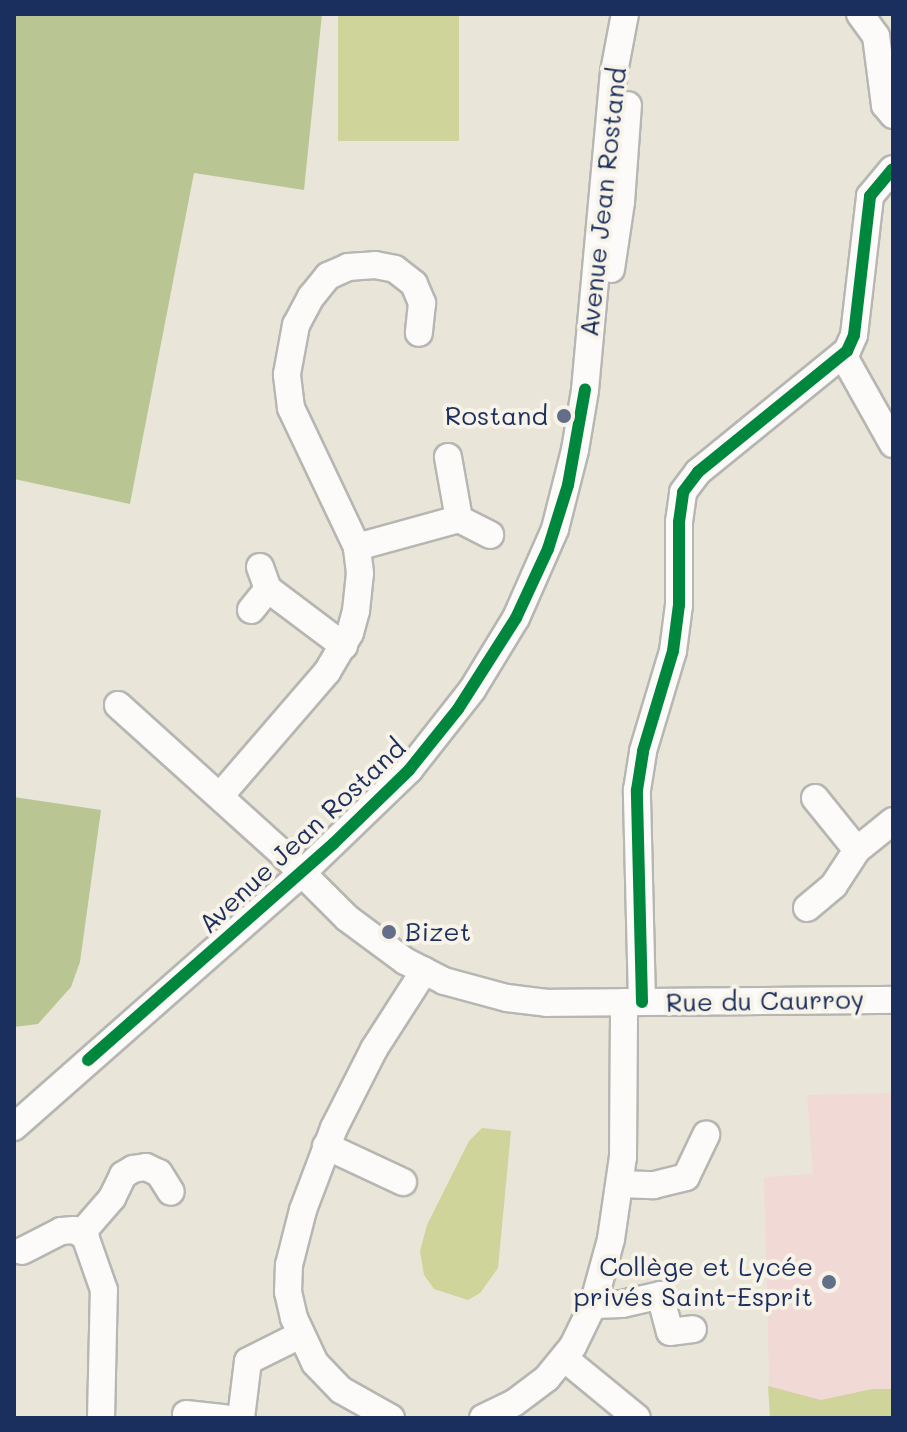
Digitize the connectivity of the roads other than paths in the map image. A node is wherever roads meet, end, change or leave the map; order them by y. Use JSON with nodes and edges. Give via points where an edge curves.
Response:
{"nodes":[{"id":1,"x":625,"y":14,"type":"edge"},
{"id":2,"x":632,"y":14,"type":"edge"},
{"id":3,"x":860,"y":14,"type":"edge"},
{"id":4,"x":893,"y":115,"type":"edge"},
{"id":5,"x":893,"y":169,"type":"edge"},
{"id":6,"x":419,"y":333,"type":"dead end"},
{"id":7,"x":843,"y":355,"type":"junction"},
{"id":8,"x":585,"y":390,"type":"junction"},
{"id":9,"x":893,"y":444,"type":"edge"},
{"id":10,"x":448,"y":457,"type":"dead end"},
{"id":11,"x":459,"y":519,"type":"junction"},
{"id":12,"x":490,"y":535,"type":"dead end"},
{"id":13,"x":357,"y":547,"type":"junction"},
{"id":14,"x":251,"y":610,"type":"dead end"},
{"id":15,"x":344,"y":646,"type":"junction"},
{"id":16,"x":118,"y":705,"type":"dead end"},
{"id":17,"x":220,"y":796,"type":"junction"},
{"id":18,"x":815,"y":798,"type":"dead end"},
{"id":19,"x":893,"y":821,"type":"edge"},
{"id":20,"x":857,"y":850,"type":"junction"},
{"id":21,"x":302,"y":873,"type":"junction"},
{"id":22,"x":807,"y":908,"type":"dead end"},
{"id":23,"x":424,"y":971,"type":"junction"},
{"id":24,"x":893,"y":1000,"type":"edge"},
{"id":25,"x":633,"y":1002,"type":"junction"},
{"id":26,"x":19,"y":1113,"type":"edge"},
{"id":27,"x":706,"y":1135,"type":"dead end"},
{"id":28,"x":326,"y":1146,"type":"junction"},
{"id":29,"x":403,"y":1182,"type":"dead end"},
{"id":30,"x":620,"y":1184,"type":"junction"},
{"id":31,"x":171,"y":1192,"type":"dead end"},
{"id":32,"x":85,"y":1236,"type":"junction"},
{"id":33,"x":22,"y":1251,"type":"dead end"},
{"id":34,"x":593,"y":1305,"type":"junction"},
{"id":35,"x":693,"y":1329,"type":"dead end"},
{"id":36,"x":300,"y":1335,"type":"junction"},
{"id":37,"x":564,"y":1358,"type":"junction"},
{"id":38,"x":186,"y":1414,"type":"dead end"},
{"id":39,"x":495,"y":1416,"type":"edge"},
{"id":40,"x":101,"y":1418,"type":"edge"},
{"id":41,"x":225,"y":1418,"type":"edge"},
{"id":42,"x":241,"y":1418,"type":"edge"},
{"id":43,"x":391,"y":1418,"type":"edge"},
{"id":44,"x":637,"y":1418,"type":"edge"}],
"edges":[{"from":1,"to":8,"type":"street","name":"Avenue Jean Rostand","via":[[613,86]]},
{"from":2,"to":8,"type":"street","name":"Avenue Jean Rostand","via":[[621,202]]},
{"from":3,"to":4,"type":"street","via":[[877,41],[885,105]]},
{"from":5,"to":7,"type":"street","via":[[870,196],[854,335]]},
{"from":6,"to":13,"type":"street","via":[[422,303],[414,284],[395,269],[375,265],[348,267],[328,276],[296,325],[287,374],[291,408]]},
{"from":7,"to":9,"type":"street"},
{"from":7,"to":25,"type":"street","via":[[698,472],[683,492],[673,651],[637,790]]},
{"from":8,"to":21,"type":"street","name":"Avenue Jean Rostand","via":[[561,509],[538,573],[501,643],[427,749]]},
{"from":10,"to":11,"type":"street"},
{"from":11,"to":12,"type":"street"},
{"from":11,"to":13,"type":"street"},
{"from":13,"to":15,"type":"street","via":[[358,600]]},
{"from":14,"to":15,"type":"street","via":[[264,578]]},
{"from":15,"to":17,"type":"street"},
{"from":16,"to":17,"type":"street","name":"Rue du Caurroy"},
{"from":17,"to":21,"type":"street","name":"Rue du Caurroy"},
{"from":18,"to":20,"type":"street"},
{"from":19,"to":20,"type":"street"},
{"from":20,"to":22,"type":"street","via":[[834,885]]},
{"from":21,"to":23,"type":"street","name":"Rue du Caurroy","via":[[359,927]]},
{"from":21,"to":26,"type":"street","name":"Avenue Jean Rostand"},
{"from":23,"to":25,"type":"street","name":"Rue du Caurroy","via":[[507,998]]},
{"from":23,"to":28,"type":"street","via":[[365,1065]]},
{"from":24,"to":25,"type":"street","name":"Rue du Caurroy"},
{"from":25,"to":30,"type":"street"},
{"from":27,"to":30,"type":"street","via":[[686,1177],[654,1185]]},
{"from":28,"to":29,"type":"street"},
{"from":28,"to":36,"type":"street","via":[[289,1265],[290,1305]]},
{"from":30,"to":34,"type":"street"},
{"from":31,"to":32,"type":"street","via":[[164,1177],[153,1170],[128,1171],[89,1221]]},
{"from":32,"to":33,"type":"street","via":[[61,1231]]},
{"from":32,"to":40,"type":"street","via":[[104,1290]]},
{"from":34,"to":35,"type":"street","via":[[660,1295],[670,1332]]},
{"from":34,"to":37,"type":"street"},
{"from":36,"to":42,"type":"street","via":[[248,1361]]},
{"from":36,"to":43,"type":"street","via":[[331,1382]]},
{"from":37,"to":39,"type":"street","via":[[536,1387]]},
{"from":37,"to":44,"type":"street"},
{"from":38,"to":41,"type":"street"}]}
